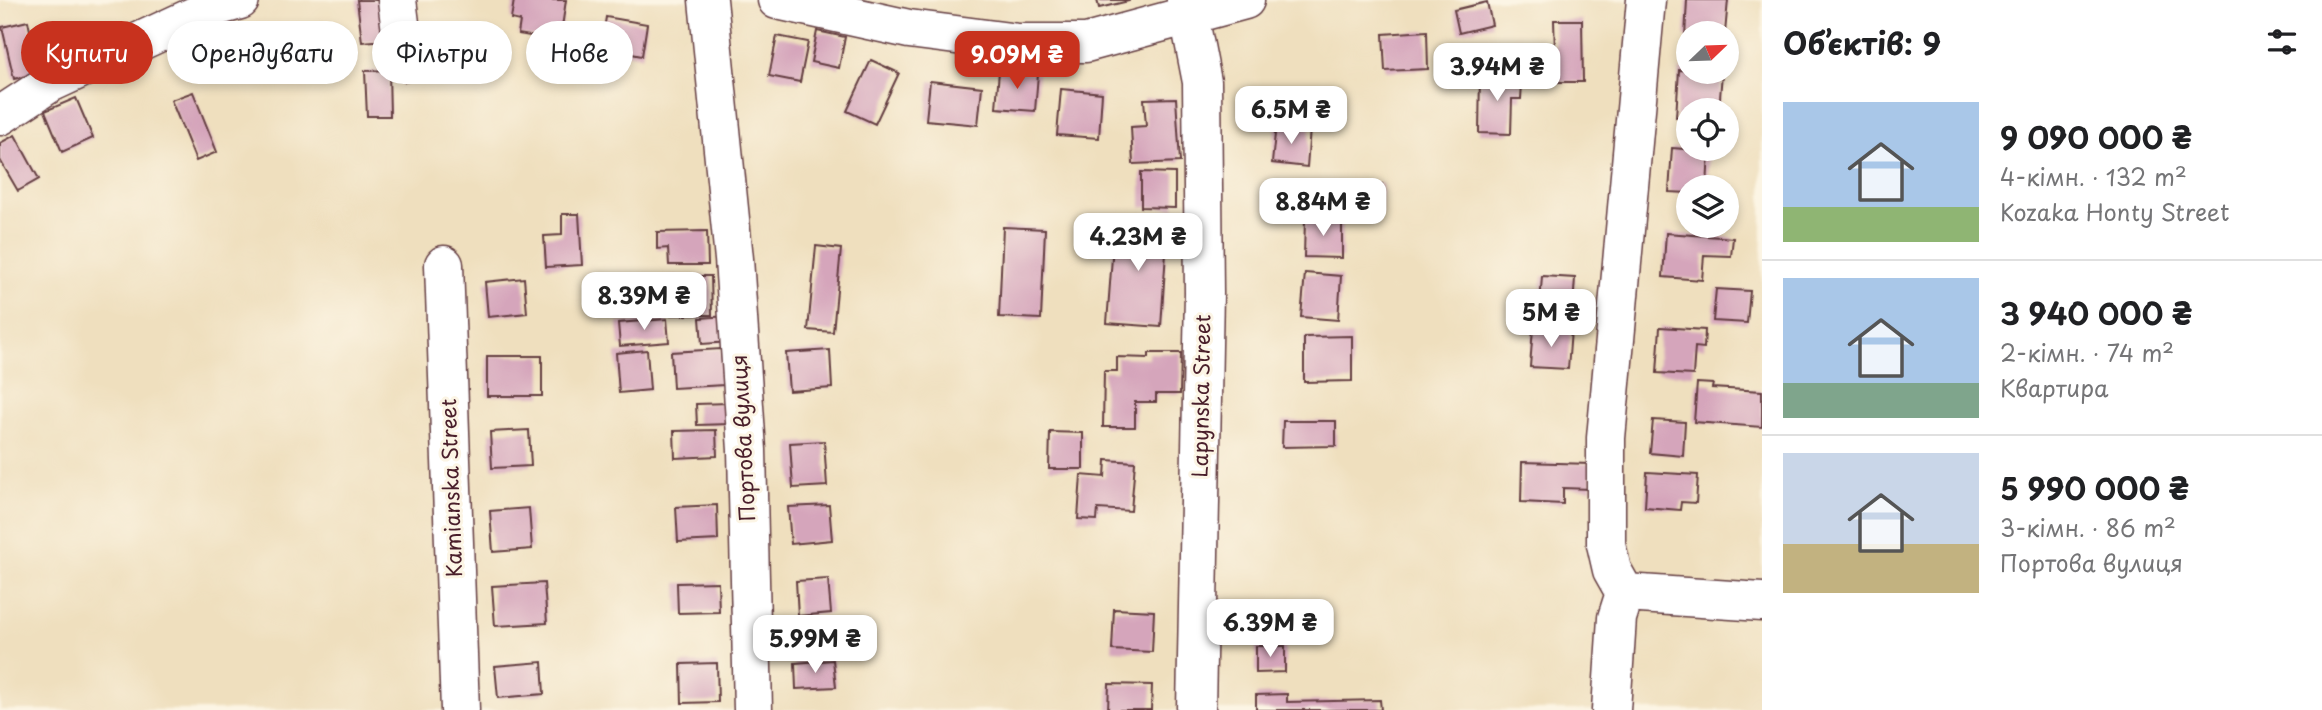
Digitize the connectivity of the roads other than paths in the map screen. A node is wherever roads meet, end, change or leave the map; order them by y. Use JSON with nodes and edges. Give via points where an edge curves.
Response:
{"nodes":[{"id":1,"x":240,"y":0,"type":"edge"},
{"id":2,"x":397,"y":0,"type":"edge"},
{"id":3,"x":708,"y":0,"type":"edge"},
{"id":4,"x":778,"y":0,"type":"edge"},
{"id":5,"x":1243,"y":0,"type":"edge"},
{"id":6,"x":1646,"y":0,"type":"edge"},
{"id":7,"x":1188,"y":7,"type":"edge"},
{"id":8,"x":400,"y":21,"type":"edge"},
{"id":9,"x":0,"y":116,"type":"edge"},
{"id":10,"x":444,"y":265,"type":"dead end"},
{"id":11,"x":1625,"y":593,"type":"junction"},
{"id":12,"x":1762,"y":602,"type":"edge"},
{"id":13,"x":460,"y":710,"type":"edge"},
{"id":14,"x":753,"y":710,"type":"edge"},
{"id":15,"x":1196,"y":710,"type":"edge"},
{"id":16,"x":1611,"y":710,"type":"edge"}],
"edges":[{"from":1,"to":9,"type":"street","via":[[212,8],[50,83]]},
{"from":2,"to":8,"type":"street"},
{"from":3,"to":14,"type":"street","name":"Портова вулиця","via":[[734,259],[747,450]]},
{"from":4,"to":7,"type":"street","via":[[909,29],[1018,43],[1086,43]]},
{"from":5,"to":7,"type":"street"},
{"from":6,"to":11,"type":"street","via":[[1606,438],[1606,544],[1612,570]]},
{"from":7,"to":15,"type":"street","via":[[1202,82],[1204,280]]},
{"from":10,"to":13,"type":"street","name":"Kamianska Street"},
{"from":11,"to":12,"type":"street"},
{"from":11,"to":16,"type":"street","via":[[1617,618]]}]}
